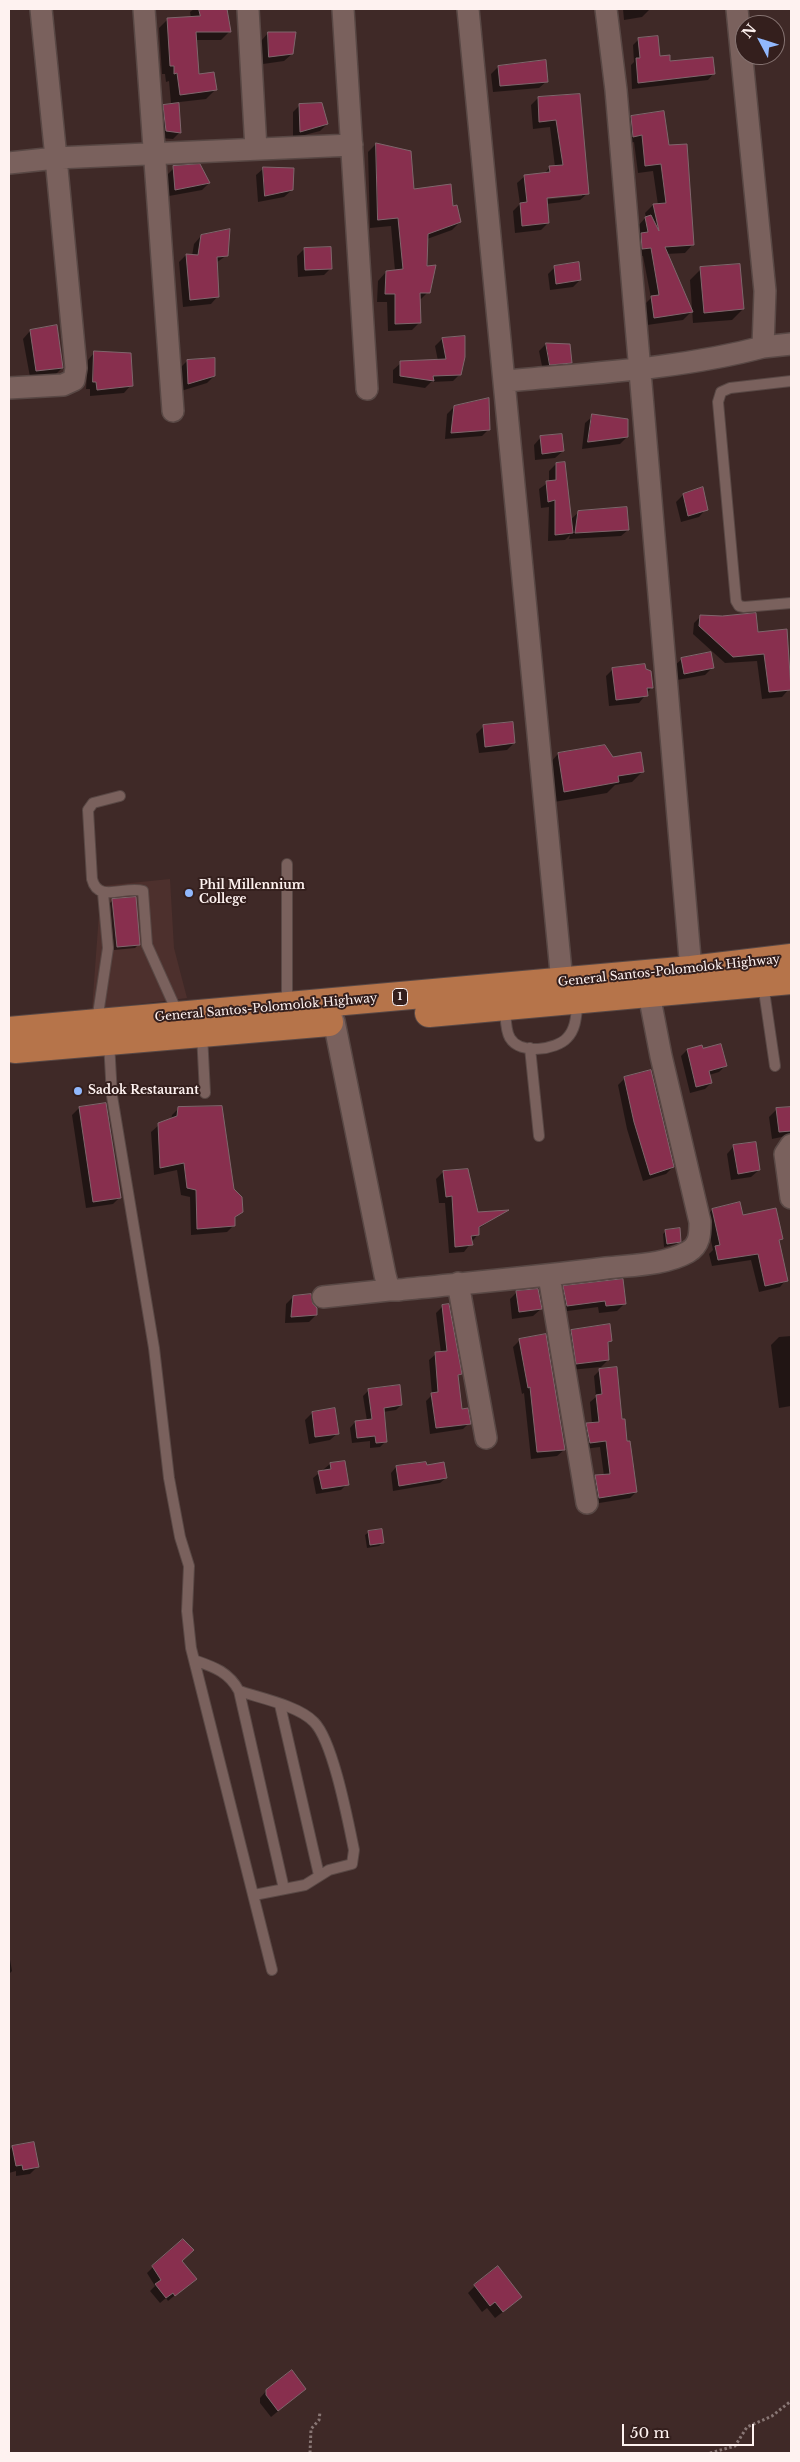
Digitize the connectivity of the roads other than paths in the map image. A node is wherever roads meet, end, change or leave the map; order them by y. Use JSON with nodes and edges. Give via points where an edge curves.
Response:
{"nodes":[{"id":1,"x":41,"y":9,"type":"edge"},
{"id":2,"x":144,"y":9,"type":"edge"},
{"id":3,"x":248,"y":9,"type":"edge"},
{"id":4,"x":343,"y":9,"type":"edge"},
{"id":5,"x":468,"y":9,"type":"edge"},
{"id":6,"x":606,"y":9,"type":"edge"},
{"id":7,"x":737,"y":9,"type":"edge"},
{"id":8,"x":352,"y":145,"type":"junction"},
{"id":9,"x":256,"y":149,"type":"junction"},
{"id":10,"x":155,"y":154,"type":"junction"},
{"id":11,"x":56,"y":158,"type":"junction"},
{"id":12,"x":9,"y":163,"type":"edge"},
{"id":13,"x":791,"y":344,"type":"edge"},
{"id":14,"x":763,"y":347,"type":"junction"},
{"id":15,"x":640,"y":368,"type":"junction"},
{"id":16,"x":506,"y":381,"type":"junction"},
{"id":17,"x":791,"y":381,"type":"edge"},
{"id":18,"x":9,"y":388,"type":"edge"},
{"id":19,"x":367,"y":389,"type":"dead end"},
{"id":20,"x":173,"y":412,"type":"dead end"},
{"id":21,"x":791,"y":603,"type":"edge"},
{"id":22,"x":120,"y":796,"type":"dead end"},
{"id":23,"x":287,"y":864,"type":"dead end"},
{"id":24,"x":103,"y":893,"type":"junction"},
{"id":25,"x":791,"y":958,"type":"edge"},
{"id":26,"x":692,"y":970,"type":"junction"},
{"id":27,"x":791,"y":980,"type":"edge"},
{"id":28,"x":762,"y":983,"type":"junction"},
{"id":29,"x":570,"y":991,"type":"junction"},
{"id":30,"x":649,"y":994,"type":"junction"},
{"id":31,"x":287,"y":1006,"type":"junction"},
{"id":32,"x":505,"y":1006,"type":"junction"},
{"id":33,"x":178,"y":1015,"type":"junction"},
{"id":34,"x":334,"y":1022,"type":"junction"},
{"id":35,"x":9,"y":1031,"type":"edge"},
{"id":36,"x":103,"y":1033,"type":"junction"},
{"id":37,"x":202,"y":1034,"type":"junction"},
{"id":38,"x":530,"y":1048,"type":"junction"},
{"id":39,"x":9,"y":1050,"type":"edge"},
{"id":40,"x":775,"y":1066,"type":"dead end"},
{"id":41,"x":205,"y":1093,"type":"dead end"},
{"id":42,"x":539,"y":1136,"type":"dead end"},
{"id":43,"x":791,"y":1145,"type":"edge"},
{"id":44,"x":791,"y":1198,"type":"edge"},
{"id":45,"x":549,"y":1276,"type":"junction"},
{"id":46,"x":458,"y":1283,"type":"junction"},
{"id":47,"x":389,"y":1290,"type":"junction"},
{"id":48,"x":323,"y":1298,"type":"dead end"},
{"id":49,"x":486,"y":1438,"type":"dead end"},
{"id":50,"x":587,"y":1503,"type":"dead end"},
{"id":51,"x":194,"y":1660,"type":"junction"},
{"id":52,"x":239,"y":1691,"type":"junction"},
{"id":53,"x":280,"y":1705,"type":"junction"},
{"id":54,"x":319,"y":1875,"type":"junction"},
{"id":55,"x":284,"y":1889,"type":"junction"},
{"id":56,"x":254,"y":1895,"type":"junction"},
{"id":57,"x":272,"y":1970,"type":"dead end"}],
"edges":[{"from":1,"to":11,"type":"street"},
{"from":2,"to":10,"type":"street"},
{"from":3,"to":9,"type":"street"},
{"from":4,"to":8,"type":"street"},
{"from":5,"to":16,"type":"street"},
{"from":6,"to":15,"type":"street"},
{"from":7,"to":14,"type":"street","via":[[764,282]]},
{"from":8,"to":9,"type":"street"},
{"from":8,"to":19,"type":"street"},
{"from":9,"to":10,"type":"street"},
{"from":10,"to":11,"type":"street"},
{"from":10,"to":20,"type":"street"},
{"from":11,"to":12,"type":"street"},
{"from":11,"to":18,"type":"street","via":[[76,368],[74,380],[63,385]]},
{"from":13,"to":14,"type":"street"},
{"from":14,"to":15,"type":"street","via":[[715,358]]},
{"from":15,"to":16,"type":"street"},
{"from":15,"to":26,"type":"street"},
{"from":16,"to":29,"type":"street"},
{"from":17,"to":21,"type":"lane","via":[[730,388],[721,392],[718,402],[736,601],[744,607]]},
{"from":22,"to":24,"type":"lane","via":[[93,803],[88,810],[92,879]]},
{"from":23,"to":31,"type":"lane"},
{"from":24,"to":33,"type":"lane","via":[[141,890],[144,893],[141,920],[147,945]]},
{"from":24,"to":36,"type":"lane","via":[[110,923]]},
{"from":25,"to":26,"type":"highway","name":"General Santos-Polomolok Highway","number":"1"},
{"from":26,"to":29,"type":"highway","name":"General Santos-Polomolok Highway","number":"1"},
{"from":27,"to":28,"type":"highway","number":"1"},
{"from":28,"to":30,"type":"highway","number":"1"},
{"from":28,"to":40,"type":"lane"},
{"from":29,"to":30,"type":"highway","number":"1"},
{"from":29,"to":31,"type":"highway","name":"General Santos-Polomolok Highway","number":"1"},
{"from":29,"to":32,"type":"highway","number":"1"},
{"from":29,"to":38,"type":"lane","via":[[576,1020],[568,1038],[555,1046]]},
{"from":30,"to":45,"type":"street","via":[[660,1056],[700,1222],[698,1242],[687,1252],[654,1262]]},
{"from":31,"to":33,"type":"highway","name":"General Santos-Polomolok Highway","number":"1"},
{"from":32,"to":34,"type":"highway","number":"1"},
{"from":32,"to":38,"type":"lane","via":[[511,1040],[516,1045]]},
{"from":33,"to":36,"type":"highway","name":"General Santos-Polomolok Highway","number":"1"},
{"from":34,"to":37,"type":"highway","number":"1"},
{"from":34,"to":47,"type":"street"},
{"from":35,"to":36,"type":"highway","name":"General Santos-Polomolok Highway","number":"1"},
{"from":36,"to":37,"type":"highway","number":"1"},
{"from":36,"to":39,"type":"highway","number":"1"},
{"from":36,"to":51,"type":"lane","via":[[154,1348],[169,1478],[189,1566],[187,1611]]},
{"from":37,"to":41,"type":"lane"},
{"from":38,"to":42,"type":"lane"},
{"from":43,"to":44,"type":"street","via":[[785,1154]]},
{"from":45,"to":46,"type":"street"},
{"from":45,"to":50,"type":"street"},
{"from":46,"to":47,"type":"street"},
{"from":46,"to":49,"type":"street"},
{"from":47,"to":48,"type":"street"},
{"from":51,"to":52,"type":"lane","via":[[223,1672],[233,1679]]},
{"from":51,"to":56,"type":"lane"},
{"from":52,"to":53,"type":"lane"},
{"from":52,"to":55,"type":"lane"},
{"from":53,"to":54,"type":"lane"},
{"from":53,"to":54,"type":"lane","via":[[314,1721],[321,1732],[330,1754],[350,1832],[354,1850],[352,1864]]},
{"from":54,"to":55,"type":"lane","via":[[305,1885]]},
{"from":55,"to":56,"type":"lane"},
{"from":56,"to":57,"type":"lane"}]}
